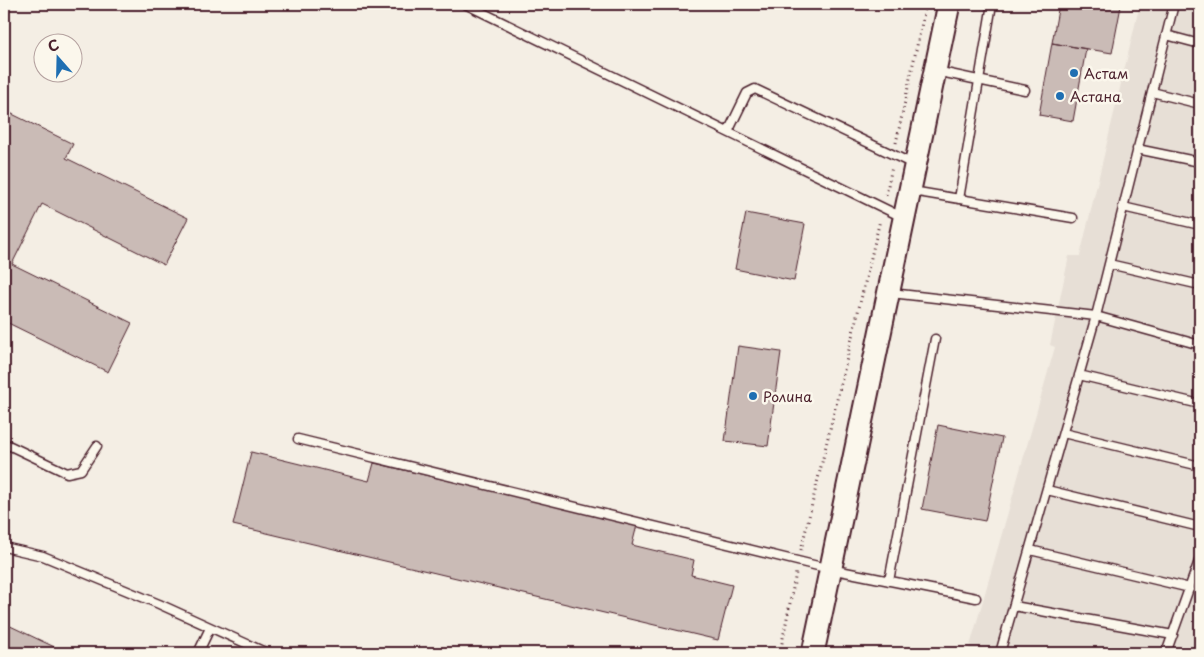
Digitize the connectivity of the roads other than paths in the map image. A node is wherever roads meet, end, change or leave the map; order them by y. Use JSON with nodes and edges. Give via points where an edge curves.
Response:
{"nodes":[{"id":1,"x":465,"y":4,"type":"edge"},
{"id":2,"x":949,"y":4,"type":"edge"},
{"id":3,"x":992,"y":4,"type":"edge"},
{"id":4,"x":1174,"y":4,"type":"edge"},
{"id":5,"x":1166,"y":35,"type":"junction"},
{"id":6,"x":1200,"y":44,"type":"edge"},
{"id":7,"x":936,"y":71,"type":"junction"},
{"id":8,"x":978,"y":80,"type":"junction"},
{"id":9,"x":1025,"y":90,"type":"dead end"},
{"id":10,"x":1152,"y":92,"type":"junction"},
{"id":11,"x":1200,"y":104,"type":"edge"},
{"id":12,"x":728,"y":132,"type":"junction"},
{"id":13,"x":1137,"y":149,"type":"junction"},
{"id":14,"x":1200,"y":162,"type":"edge"},
{"id":15,"x":916,"y":166,"type":"junction"},
{"id":16,"x":911,"y":191,"type":"junction"},
{"id":17,"x":960,"y":199,"type":"junction"},
{"id":18,"x":1123,"y":207,"type":"junction"},
{"id":19,"x":1073,"y":218,"type":"dead end"},
{"id":20,"x":905,"y":219,"type":"junction"},
{"id":21,"x":1200,"y":226,"type":"edge"},
{"id":22,"x":1109,"y":264,"type":"junction"},
{"id":23,"x":1200,"y":286,"type":"edge"},
{"id":24,"x":889,"y":292,"type":"junction"},
{"id":25,"x":1096,"y":316,"type":"junction"},
{"id":26,"x":935,"y":339,"type":"dead end"},
{"id":27,"x":1200,"y":345,"type":"edge"},
{"id":28,"x":1079,"y":375,"type":"junction"},
{"id":29,"x":1200,"y":404,"type":"edge"},
{"id":30,"x":1063,"y":433,"type":"junction"},
{"id":31,"x":298,"y":439,"type":"dead end"},
{"id":32,"x":4,"y":443,"type":"edge"},
{"id":33,"x":97,"y":446,"type":"dead end"},
{"id":34,"x":1200,"y":466,"type":"edge"},
{"id":35,"x":1047,"y":490,"type":"junction"},
{"id":36,"x":1200,"y":527,"type":"edge"},
{"id":37,"x":4,"y":547,"type":"edge"},
{"id":38,"x":1030,"y":550,"type":"junction"},
{"id":39,"x":1200,"y":558,"type":"edge"},
{"id":40,"x":830,"y":570,"type":"junction"},
{"id":41,"x":889,"y":581,"type":"junction"},
{"id":42,"x":1190,"y":588,"type":"junction"},
{"id":43,"x":976,"y":598,"type":"dead end"},
{"id":44,"x":1014,"y":606,"type":"junction"},
{"id":45,"x":210,"y":628,"type":"junction"},
{"id":46,"x":1173,"y":635,"type":"junction"},
{"id":47,"x":198,"y":653,"type":"edge"},
{"id":48,"x":267,"y":653,"type":"edge"},
{"id":49,"x":813,"y":653,"type":"edge"},
{"id":50,"x":1000,"y":653,"type":"edge"},
{"id":51,"x":1166,"y":653,"type":"edge"}],
"edges":[{"from":1,"to":12,"type":"lane"},
{"from":2,"to":7,"type":"street"},
{"from":3,"to":8,"type":"lane"},
{"from":4,"to":5,"type":"lane"},
{"from":5,"to":6,"type":"lane"},
{"from":5,"to":10,"type":"lane"},
{"from":7,"to":8,"type":"lane"},
{"from":7,"to":15,"type":"street"},
{"from":8,"to":9,"type":"lane"},
{"from":8,"to":17,"type":"lane"},
{"from":10,"to":11,"type":"lane"},
{"from":10,"to":13,"type":"lane"},
{"from":12,"to":15,"type":"lane","via":[[747,93],[754,89]]},
{"from":12,"to":20,"type":"lane"},
{"from":13,"to":14,"type":"lane"},
{"from":13,"to":18,"type":"lane"},
{"from":15,"to":16,"type":"street"},
{"from":16,"to":17,"type":"lane"},
{"from":16,"to":20,"type":"street"},
{"from":17,"to":19,"type":"lane"},
{"from":18,"to":21,"type":"lane"},
{"from":18,"to":22,"type":"lane"},
{"from":20,"to":24,"type":"street"},
{"from":22,"to":23,"type":"lane"},
{"from":22,"to":25,"type":"lane"},
{"from":24,"to":25,"type":"lane"},
{"from":24,"to":40,"type":"street"},
{"from":25,"to":27,"type":"lane"},
{"from":25,"to":28,"type":"lane"},
{"from":26,"to":41,"type":"lane"},
{"from":28,"to":29,"type":"lane"},
{"from":28,"to":30,"type":"lane"},
{"from":30,"to":34,"type":"lane"},
{"from":30,"to":35,"type":"lane"},
{"from":31,"to":40,"type":"lane"},
{"from":32,"to":33,"type":"lane","via":[[67,474],[82,470]]},
{"from":35,"to":36,"type":"lane"},
{"from":35,"to":38,"type":"lane"},
{"from":37,"to":45,"type":"lane","via":[[43,556]]},
{"from":38,"to":42,"type":"lane"},
{"from":38,"to":44,"type":"lane"},
{"from":39,"to":42,"type":"lane"},
{"from":40,"to":41,"type":"lane"},
{"from":40,"to":49,"type":"street"},
{"from":41,"to":43,"type":"lane"},
{"from":42,"to":46,"type":"lane"},
{"from":44,"to":46,"type":"lane"},
{"from":44,"to":50,"type":"lane"},
{"from":45,"to":47,"type":"lane"},
{"from":45,"to":48,"type":"lane"},
{"from":46,"to":51,"type":"lane"}]}
